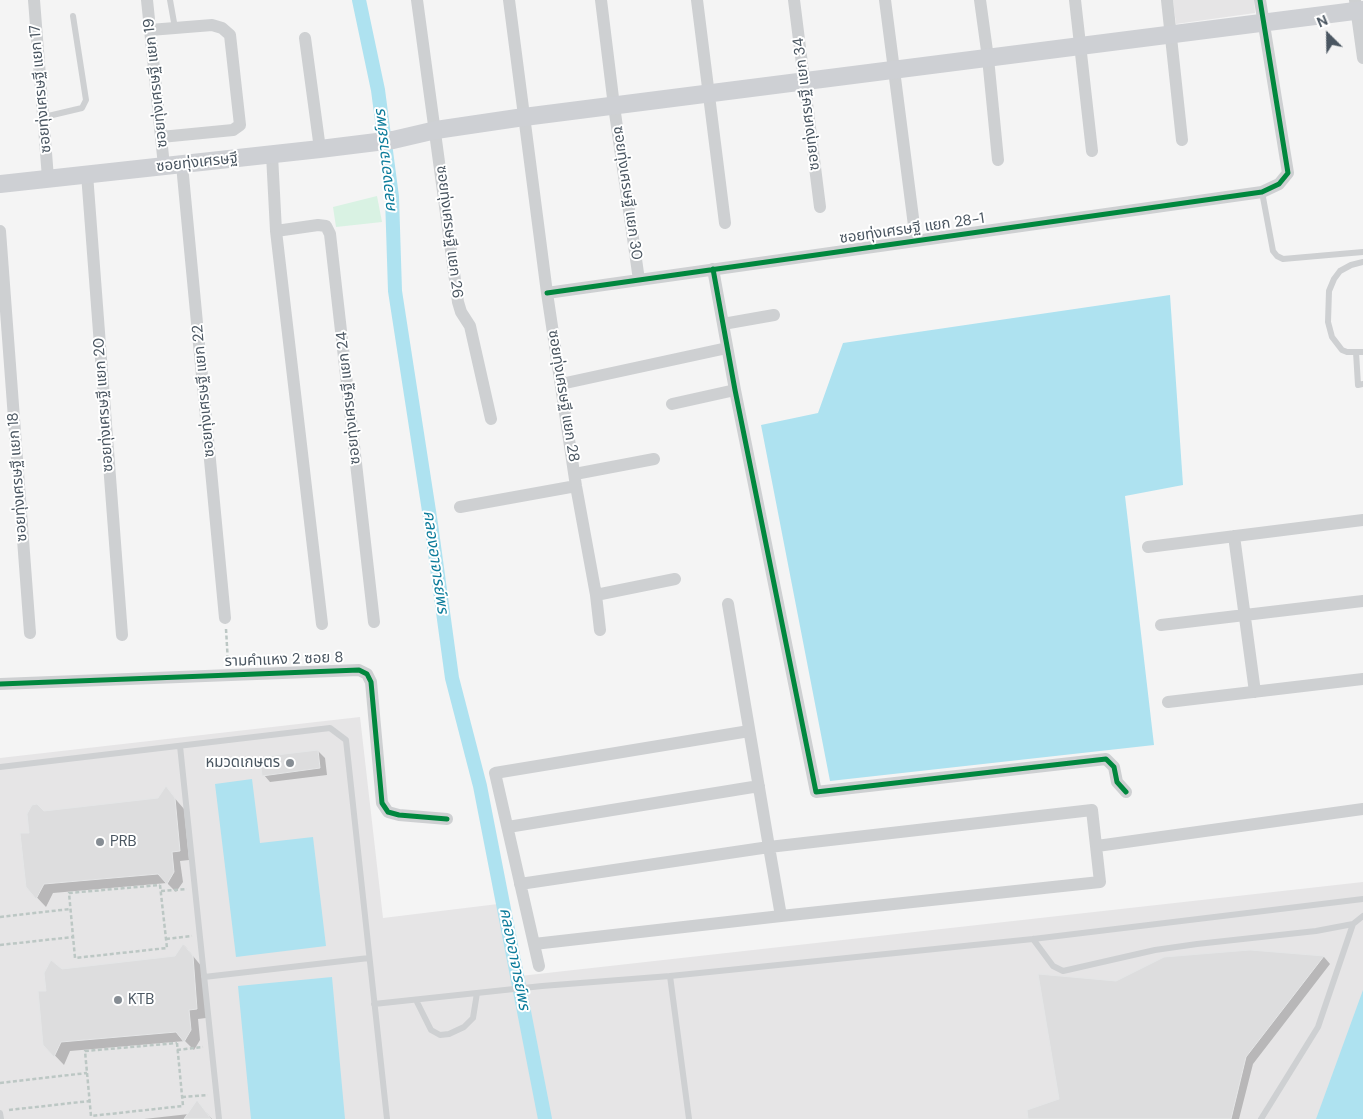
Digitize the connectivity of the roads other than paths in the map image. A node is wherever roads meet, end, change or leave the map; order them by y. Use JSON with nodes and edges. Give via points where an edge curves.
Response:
{"nodes":[{"id":1,"x":34,"y":0,"type":"edge"},
{"id":2,"x":148,"y":0,"type":"edge"},
{"id":3,"x":170,"y":0,"type":"edge"},
{"id":4,"x":417,"y":0,"type":"edge"},
{"id":5,"x":509,"y":0,"type":"edge"},
{"id":6,"x":601,"y":0,"type":"edge"},
{"id":7,"x":697,"y":0,"type":"edge"},
{"id":8,"x":794,"y":0,"type":"edge"},
{"id":9,"x":885,"y":0,"type":"edge"},
{"id":10,"x":980,"y":0,"type":"edge"},
{"id":11,"x":1075,"y":0,"type":"edge"},
{"id":12,"x":1167,"y":0,"type":"edge"},
{"id":13,"x":1260,"y":0,"type":"edge"},
{"id":14,"x":1358,"y":7,"type":"edge"},
{"id":15,"x":74,"y":16,"type":"dead end"},
{"id":16,"x":1263,"y":22,"type":"junction"},
{"id":17,"x":175,"y":29,"type":"junction"},
{"id":18,"x":150,"y":30,"type":"junction"},
{"id":19,"x":1172,"y":34,"type":"junction"},
{"id":20,"x":306,"y":38,"type":"dead end"},
{"id":21,"x":1081,"y":46,"type":"junction"},
{"id":22,"x":988,"y":58,"type":"junction"},
{"id":23,"x":1363,"y":58,"type":"edge"},
{"id":24,"x":895,"y":70,"type":"junction"},
{"id":25,"x":805,"y":81,"type":"junction"},
{"id":26,"x":709,"y":94,"type":"junction"},
{"id":27,"x":614,"y":106,"type":"junction"},
{"id":28,"x":44,"y":117,"type":"junction"},
{"id":29,"x":524,"y":117,"type":"junction"},
{"id":30,"x":436,"y":130,"type":"junction"},
{"id":31,"x":161,"y":137,"type":"junction"},
{"id":32,"x":1182,"y":140,"type":"dead end"},
{"id":33,"x":320,"y":150,"type":"junction"},
{"id":34,"x":1092,"y":151,"type":"dead end"},
{"id":35,"x":272,"y":155,"type":"junction"},
{"id":36,"x":998,"y":160,"type":"dead end"},
{"id":37,"x":182,"y":165,"type":"junction"},
{"id":38,"x":164,"y":166,"type":"junction"},
{"id":39,"x":87,"y":174,"type":"junction"},
{"id":40,"x":48,"y":178,"type":"junction"},
{"id":41,"x":0,"y":184,"type":"edge"},
{"id":42,"x":1262,"y":192,"type":"junction"},
{"id":43,"x":820,"y":208,"type":"dead end"},
{"id":44,"x":725,"y":223,"type":"dead end"},
{"id":45,"x":276,"y":231,"type":"junction"},
{"id":46,"x":0,"y":232,"type":"edge"},
{"id":47,"x":916,"y":240,"type":"junction"},
{"id":48,"x":1363,"y":252,"type":"edge"},
{"id":49,"x":1363,"y":262,"type":"edge"},
{"id":50,"x":713,"y":269,"type":"junction"},
{"id":51,"x":640,"y":280,"type":"junction"},
{"id":52,"x":547,"y":293,"type":"junction"},
{"id":53,"x":774,"y":315,"type":"dead end"},
{"id":54,"x":723,"y":324,"type":"junction"},
{"id":55,"x":727,"y":348,"type":"junction"},
{"id":56,"x":1360,"y":352,"type":"edge"},
{"id":57,"x":561,"y":384,"type":"junction"},
{"id":58,"x":1363,"y":384,"type":"edge"},
{"id":59,"x":735,"y":390,"type":"junction"},
{"id":60,"x":672,"y":404,"type":"dead end"},
{"id":61,"x":491,"y":419,"type":"dead end"},
{"id":62,"x":654,"y":459,"type":"dead end"},
{"id":63,"x":576,"y":480,"type":"junction"},
{"id":64,"x":460,"y":507,"type":"dead end"},
{"id":65,"x":1363,"y":520,"type":"edge"},
{"id":66,"x":1234,"y":536,"type":"junction"},
{"id":67,"x":1148,"y":547,"type":"dead end"},
{"id":68,"x":675,"y":579,"type":"dead end"},
{"id":69,"x":596,"y":595,"type":"junction"},
{"id":70,"x":1363,"y":602,"type":"edge"},
{"id":71,"x":728,"y":604,"type":"dead end"},
{"id":72,"x":1244,"y":615,"type":"junction"},
{"id":73,"x":225,"y":618,"type":"road end"},
{"id":74,"x":374,"y":622,"type":"dead end"},
{"id":75,"x":322,"y":624,"type":"dead end"},
{"id":76,"x":1161,"y":625,"type":"dead end"},
{"id":77,"x":600,"y":630,"type":"dead end"},
{"id":78,"x":30,"y":633,"type":"dead end"},
{"id":79,"x":122,"y":635,"type":"dead end"},
{"id":80,"x":1363,"y":679,"type":"edge"},
{"id":81,"x":0,"y":684,"type":"edge"},
{"id":82,"x":1255,"y":692,"type":"junction"},
{"id":83,"x":1168,"y":702,"type":"dead end"},
{"id":84,"x":749,"y":731,"type":"junction"},
{"id":85,"x":180,"y":746,"type":"junction"},
{"id":86,"x":0,"y":767,"type":"edge"},
{"id":87,"x":759,"y":786,"type":"junction"},
{"id":88,"x":1126,"y":792,"type":"dead end"},
{"id":89,"x":1363,"y":809,"type":"edge"},
{"id":90,"x":447,"y":819,"type":"dead end"},
{"id":91,"x":508,"y":827,"type":"junction"},
{"id":92,"x":1097,"y":846,"type":"junction"},
{"id":93,"x":769,"y":847,"type":"junction"},
{"id":94,"x":520,"y":884,"type":"junction"},
{"id":95,"x":1363,"y":899,"type":"edge"},
{"id":96,"x":781,"y":916,"type":"junction"},
{"id":97,"x":1363,"y":916,"type":"edge"},
{"id":98,"x":1353,"y":924,"type":"junction"},
{"id":99,"x":1033,"y":939,"type":"junction"},
{"id":100,"x":534,"y":944,"type":"junction"},
{"id":101,"x":369,"y":958,"type":"junction"},
{"id":102,"x":539,"y":966,"type":"dead end"},
{"id":103,"x":670,"y":976,"type":"junction"},
{"id":104,"x":204,"y":977,"type":"junction"},
{"id":105,"x":477,"y":993,"type":"junction"},
{"id":106,"x":416,"y":1000,"type":"junction"},
{"id":107,"x":374,"y":1004,"type":"junction"},
{"id":108,"x":0,"y":1113,"type":"edge"},
{"id":109,"x":1,"y":1119,"type":"edge"},
{"id":110,"x":219,"y":1119,"type":"edge"},
{"id":111,"x":387,"y":1119,"type":"edge"},
{"id":112,"x":688,"y":1119,"type":"edge"},
{"id":113,"x":1261,"y":1119,"type":"edge"}],
"edges":[{"from":1,"to":28,"type":"street","name":"ซอยทุ่งเศรษฐี แยก 17"},
{"from":2,"to":18,"type":"street","name":"ซอยทุ่งเศรษฐี แยก 19"},
{"from":3,"to":17,"type":"lane"},
{"from":4,"to":30,"type":"street","name":"ซอยทุ่งเศรษฐี แยก 26"},
{"from":5,"to":29,"type":"street","name":"ซอยทุ่งเศรษฐี แยก 28"},
{"from":6,"to":27,"type":"street","name":"ซอยทุ่งเศรษฐี แยก 30"},
{"from":7,"to":26,"type":"street"},
{"from":8,"to":25,"type":"street","name":"ซอยทุ่งเศรษฐี แยก 34"},
{"from":9,"to":24,"type":"street"},
{"from":10,"to":22,"type":"street"},
{"from":11,"to":21,"type":"street"},
{"from":12,"to":19,"type":"street"},
{"from":13,"to":16,"type":"street"},
{"from":14,"to":16,"type":"main road","name":"ซอยทุ่งเศรษฐี"},
{"from":14,"to":23,"type":"street"},
{"from":15,"to":28,"type":"lane","via":[[86,100],[82,108]]},
{"from":16,"to":19,"type":"main road","name":"ซอยทุ่งเศรษฐี"},
{"from":16,"to":42,"type":"street","name":"ซอยทุ่งเศรษฐี แยก 28-1","via":[[1288,173],[1279,184]]},
{"from":17,"to":18,"type":"street"},
{"from":17,"to":31,"type":"street","via":[[212,26],[222,28],[230,35],[240,125],[233,130]]},
{"from":18,"to":31,"type":"street","name":"ซอยทุ่งเศรษฐี แยก 19"},
{"from":19,"to":21,"type":"main road","name":"ซอยทุ่งเศรษฐี"},
{"from":19,"to":32,"type":"street"},
{"from":20,"to":33,"type":"street"},
{"from":21,"to":22,"type":"main road","name":"ซอยทุ่งเศรษฐี"},
{"from":21,"to":34,"type":"street"},
{"from":22,"to":24,"type":"main road","name":"ซอยทุ่งเศรษฐี"},
{"from":22,"to":36,"type":"street"},
{"from":24,"to":25,"type":"main road","name":"ซอยทุ่งเศรษฐี"},
{"from":24,"to":47,"type":"street"},
{"from":25,"to":26,"type":"main road","name":"ซอยทุ่งเศรษฐี"},
{"from":25,"to":43,"type":"street","name":"ซอยทุ่งเศรษฐี แยก 34"},
{"from":26,"to":27,"type":"main road","name":"ซอยทุ่งเศรษฐี"},
{"from":26,"to":44,"type":"street"},
{"from":27,"to":29,"type":"main road","name":"ซอยทุ่งเศรษฐี"},
{"from":27,"to":51,"type":"street","name":"ซอยทุ่งเศรษฐี แยก 30"},
{"from":28,"to":40,"type":"street","name":"ซอยทุ่งเศรษฐี แยก 17"},
{"from":29,"to":30,"type":"main road","name":"ซอยทุ่งเศรษฐี"},
{"from":29,"to":52,"type":"street","name":"ซอยทุ่งเศรษฐี แยก 28"},
{"from":30,"to":33,"type":"main road","name":"ซอยทุ่งเศรษฐี"},
{"from":30,"to":61,"type":"street","name":"ซอยทุ่งเศรษฐี แยก 26","via":[[458,302],[470,326]]},
{"from":31,"to":38,"type":"street","name":"ซอยทุ่งเศรษฐี แยก 19"},
{"from":33,"to":35,"type":"main road","name":"ซอยทุ่งเศรษฐี"},
{"from":35,"to":37,"type":"main road","name":"ซอยทุ่งเศรษฐี"},
{"from":35,"to":45,"type":"street"},
{"from":37,"to":38,"type":"main road","name":"ซอยทุ่งเศรษฐี"},
{"from":37,"to":73,"type":"street","name":"ซอยทุ่งเศรษฐี แยก 22"},
{"from":38,"to":39,"type":"main road","name":"ซอยทุ่งเศรษฐี"},
{"from":39,"to":40,"type":"main road","name":"ซอยทุ่งเศรษฐี"},
{"from":39,"to":79,"type":"street","name":"ซอยทุ่งเศรษฐี แยก 20"},
{"from":40,"to":41,"type":"main road","name":"ซอยทุ่งเศรษฐี"},
{"from":42,"to":47,"type":"street","name":"ซอยทุ่งเศรษฐี แยก 28-1"},
{"from":42,"to":48,"type":"lane","via":[[1273,251],[1277,256]]},
{"from":45,"to":74,"type":"street","name":"ซอยทุ่งเศรษฐี แยก 24","via":[[318,225],[326,226],[330,234]]},
{"from":45,"to":75,"type":"street"},
{"from":46,"to":78,"type":"street","name":"ซอยทุ่งเศรษฐี แยก 18"},
{"from":47,"to":50,"type":"street","name":"ซอยทุ่งเศรษฐี แยก 28-1"},
{"from":49,"to":56,"type":"lane","via":[[1340,272],[1329,291],[1328,322],[1332,337],[1342,350]]},
{"from":50,"to":51,"type":"street","name":"ซอยทุ่งเศรษฐี แยก 28-1"},
{"from":50,"to":54,"type":"street"},
{"from":51,"to":52,"type":"street","name":"ซอยทุ่งเศรษฐี แยก 28-1"},
{"from":52,"to":57,"type":"street","name":"ซอยทุ่งเศรษฐี แยก 28"},
{"from":53,"to":54,"type":"street"},
{"from":54,"to":55,"type":"street"},
{"from":55,"to":57,"type":"street"},
{"from":55,"to":59,"type":"street"},
{"from":56,"to":58,"type":"lane","via":[[1358,385]]},
{"from":57,"to":63,"type":"street","name":"ซอยทุ่งเศรษฐี แยก 28"},
{"from":59,"to":60,"type":"street"},
{"from":59,"to":88,"type":"street","via":[[816,792],[1106,759],[1114,767],[1117,782]]},
{"from":62,"to":63,"type":"street"},
{"from":63,"to":64,"type":"street"},
{"from":63,"to":69,"type":"street","name":"ซอยทุ่งเศรษฐี แยก 28"},
{"from":65,"to":66,"type":"street"},
{"from":66,"to":67,"type":"street"},
{"from":66,"to":72,"type":"street"},
{"from":68,"to":69,"type":"street"},
{"from":69,"to":77,"type":"street","name":"ซอยทุ่งเศรษฐี แยก 28"},
{"from":70,"to":72,"type":"street"},
{"from":71,"to":84,"type":"street"},
{"from":72,"to":76,"type":"street"},
{"from":72,"to":82,"type":"street"},
{"from":80,"to":82,"type":"street"},
{"from":81,"to":90,"type":"street","name":"รามคำแหง 2 ซอย 8","via":[[359,670],[367,674],[370,682],[382,803],[388,812],[399,816]]},
{"from":82,"to":83,"type":"street"},
{"from":84,"to":87,"type":"street"},
{"from":84,"to":91,"type":"street","via":[[495,773]]},
{"from":85,"to":86,"type":"lane"},
{"from":85,"to":101,"type":"lane","via":[[330,728],[346,740]]},
{"from":85,"to":104,"type":"lane"},
{"from":87,"to":91,"type":"street"},
{"from":87,"to":93,"type":"street"},
{"from":89,"to":92,"type":"street"},
{"from":91,"to":94,"type":"street"},
{"from":92,"to":93,"type":"street","via":[[1092,810]]},
{"from":92,"to":96,"type":"street","via":[[1100,882]]},
{"from":93,"to":94,"type":"street"},
{"from":93,"to":96,"type":"street"},
{"from":94,"to":100,"type":"street"},
{"from":95,"to":99,"type":"lane"},
{"from":96,"to":100,"type":"street"},
{"from":97,"to":98,"type":"lane"},
{"from":98,"to":99,"type":"lane","via":[[1155,950],[1063,970],[1053,966]]},
{"from":98,"to":113,"type":"lane","via":[[1318,1027]]},
{"from":99,"to":103,"type":"lane"},
{"from":100,"to":102,"type":"street"},
{"from":101,"to":104,"type":"lane"},
{"from":101,"to":107,"type":"lane"},
{"from":103,"to":105,"type":"lane"},
{"from":103,"to":112,"type":"lane"},
{"from":104,"to":110,"type":"lane"},
{"from":105,"to":106,"type":"lane"},
{"from":105,"to":106,"type":"lane","via":[[473,1018],[464,1028],[449,1034],[440,1035],[431,1030]]},
{"from":106,"to":107,"type":"lane"},
{"from":107,"to":111,"type":"lane"},
{"from":108,"to":109,"type":"lane"}]}
